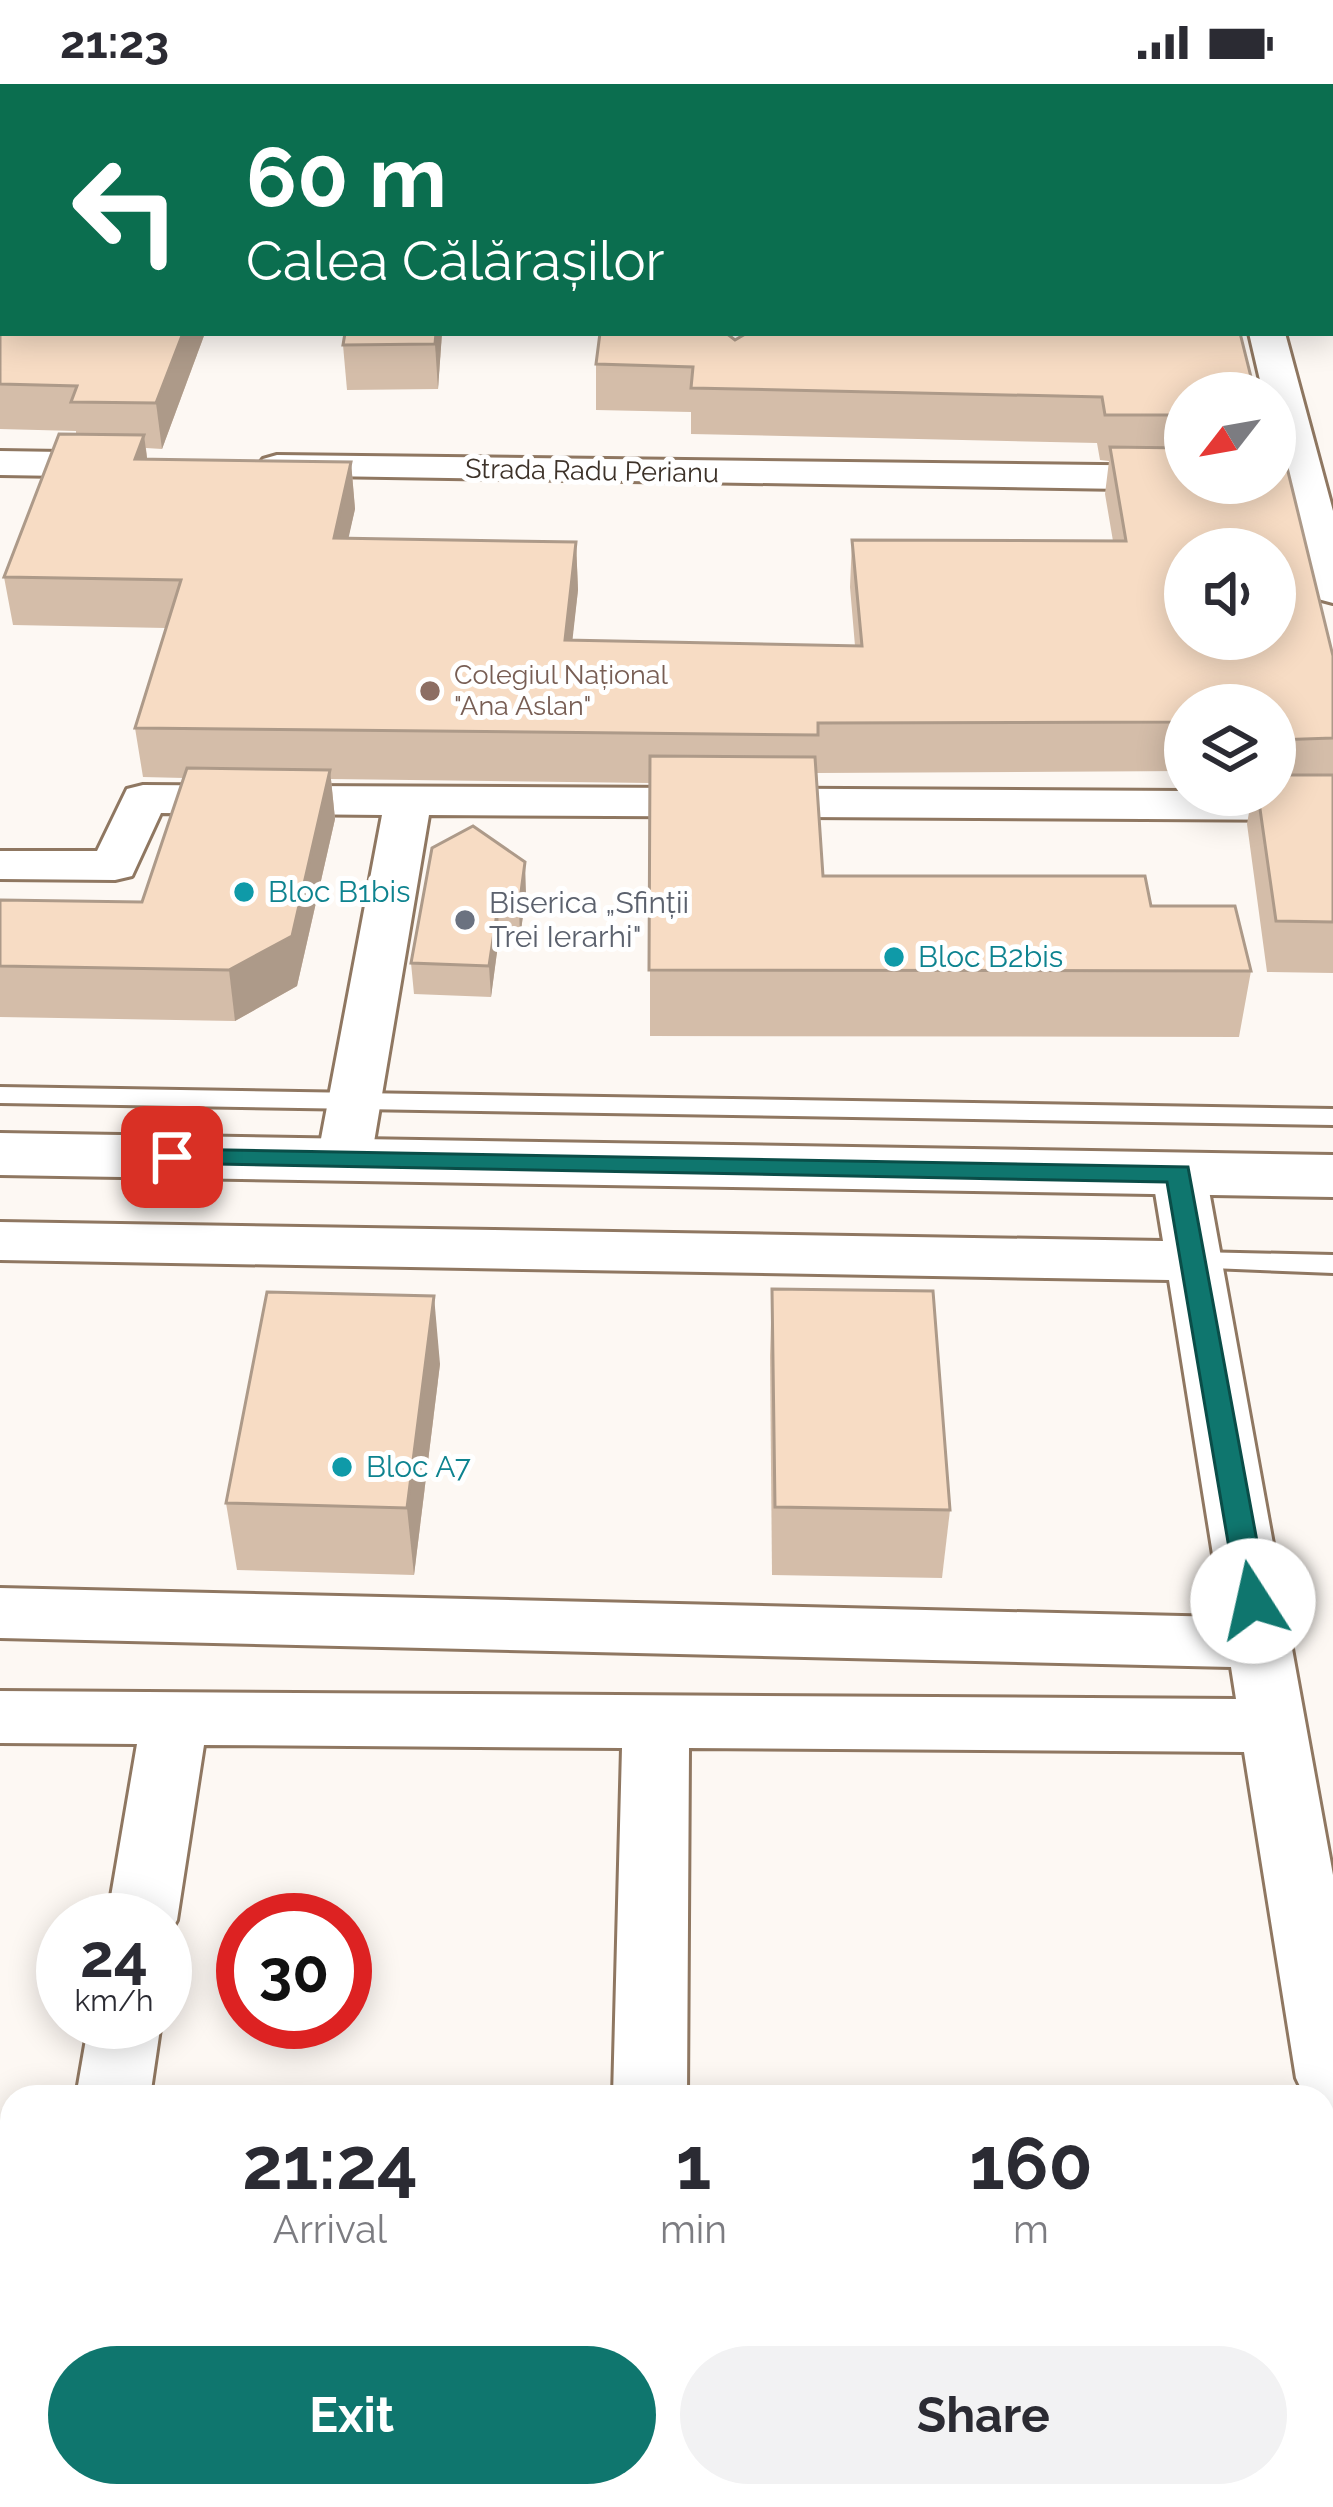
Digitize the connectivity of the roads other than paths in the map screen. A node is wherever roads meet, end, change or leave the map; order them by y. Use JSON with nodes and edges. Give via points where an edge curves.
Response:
{"nodes":[{"id":1,"x":1267,"y":336,"type":"edge"},
{"id":2,"x":1273,"y":372,"type":"edge"},
{"id":3,"x":0,"y":463,"type":"edge"},
{"id":4,"x":166,"y":465,"type":"edge"},
{"id":5,"x":237,"y":466,"type":"edge"},
{"id":6,"x":1164,"y":478,"type":"edge"},
{"id":7,"x":1296,"y":495,"type":"edge"},
{"id":8,"x":1333,"y":590,"type":"edge"},
{"id":9,"x":408,"y":801,"type":"junction"},
{"id":10,"x":1333,"y":806,"type":"edge"},
{"id":11,"x":0,"y":865,"type":"edge"},
{"id":12,"x":0,"y":1095,"type":"edge"},
{"id":13,"x":1333,"y":1117,"type":"edge"},
{"id":14,"x":348,"y":1131,"type":"junction"},
{"id":15,"x":0,"y":1154,"type":"edge"},
{"id":16,"x":1178,"y":1174,"type":"junction"},
{"id":17,"x":1333,"y":1176,"type":"edge"},
{"id":18,"x":0,"y":1240,"type":"edge"},
{"id":19,"x":1196,"y":1261,"type":"junction"},
{"id":20,"x":1333,"y":1264,"type":"edge"},
{"id":21,"x":0,"y":1613,"type":"edge"},
{"id":22,"x":1260,"y":1643,"type":"junction"},
{"id":23,"x":0,"y":1717,"type":"edge"},
{"id":24,"x":175,"y":1718,"type":"junction"},
{"id":25,"x":656,"y":1722,"type":"junction"},
{"id":26,"x":1274,"y":1726,"type":"junction"},
{"id":27,"x":146,"y":1893,"type":"edge"},
{"id":28,"x":121,"y":2049,"type":"edge"},
{"id":29,"x":1333,"y":2078,"type":"edge"},
{"id":30,"x":115,"y":2085,"type":"edge"},
{"id":31,"x":650,"y":2085,"type":"edge"}],
"edges":[{"from":1,"to":2,"type":"street"},
{"from":3,"to":4,"type":"street"},
{"from":5,"to":6,"type":"street","name":"Strada Radu Perianu"},
{"from":7,"to":8,"type":"street"},
{"from":9,"to":10,"type":"street"},
{"from":9,"to":11,"type":"street","via":[[143,800],[115,866]]},
{"from":9,"to":14,"type":"street"},
{"from":12,"to":14,"type":"lane"},
{"from":13,"to":14,"type":"lane"},
{"from":14,"to":15,"type":"main road"},
{"from":14,"to":16,"type":"main road"},
{"from":16,"to":17,"type":"main road"},
{"from":16,"to":19,"type":"street"},
{"from":18,"to":19,"type":"street"},
{"from":19,"to":20,"type":"lane"},
{"from":19,"to":22,"type":"street"},
{"from":21,"to":22,"type":"street"},
{"from":22,"to":26,"type":"street"},
{"from":23,"to":24,"type":"street"},
{"from":24,"to":25,"type":"street"},
{"from":24,"to":27,"type":"street"},
{"from":25,"to":26,"type":"street"},
{"from":25,"to":31,"type":"street"},
{"from":26,"to":29,"type":"street"},
{"from":28,"to":30,"type":"street"}]}
